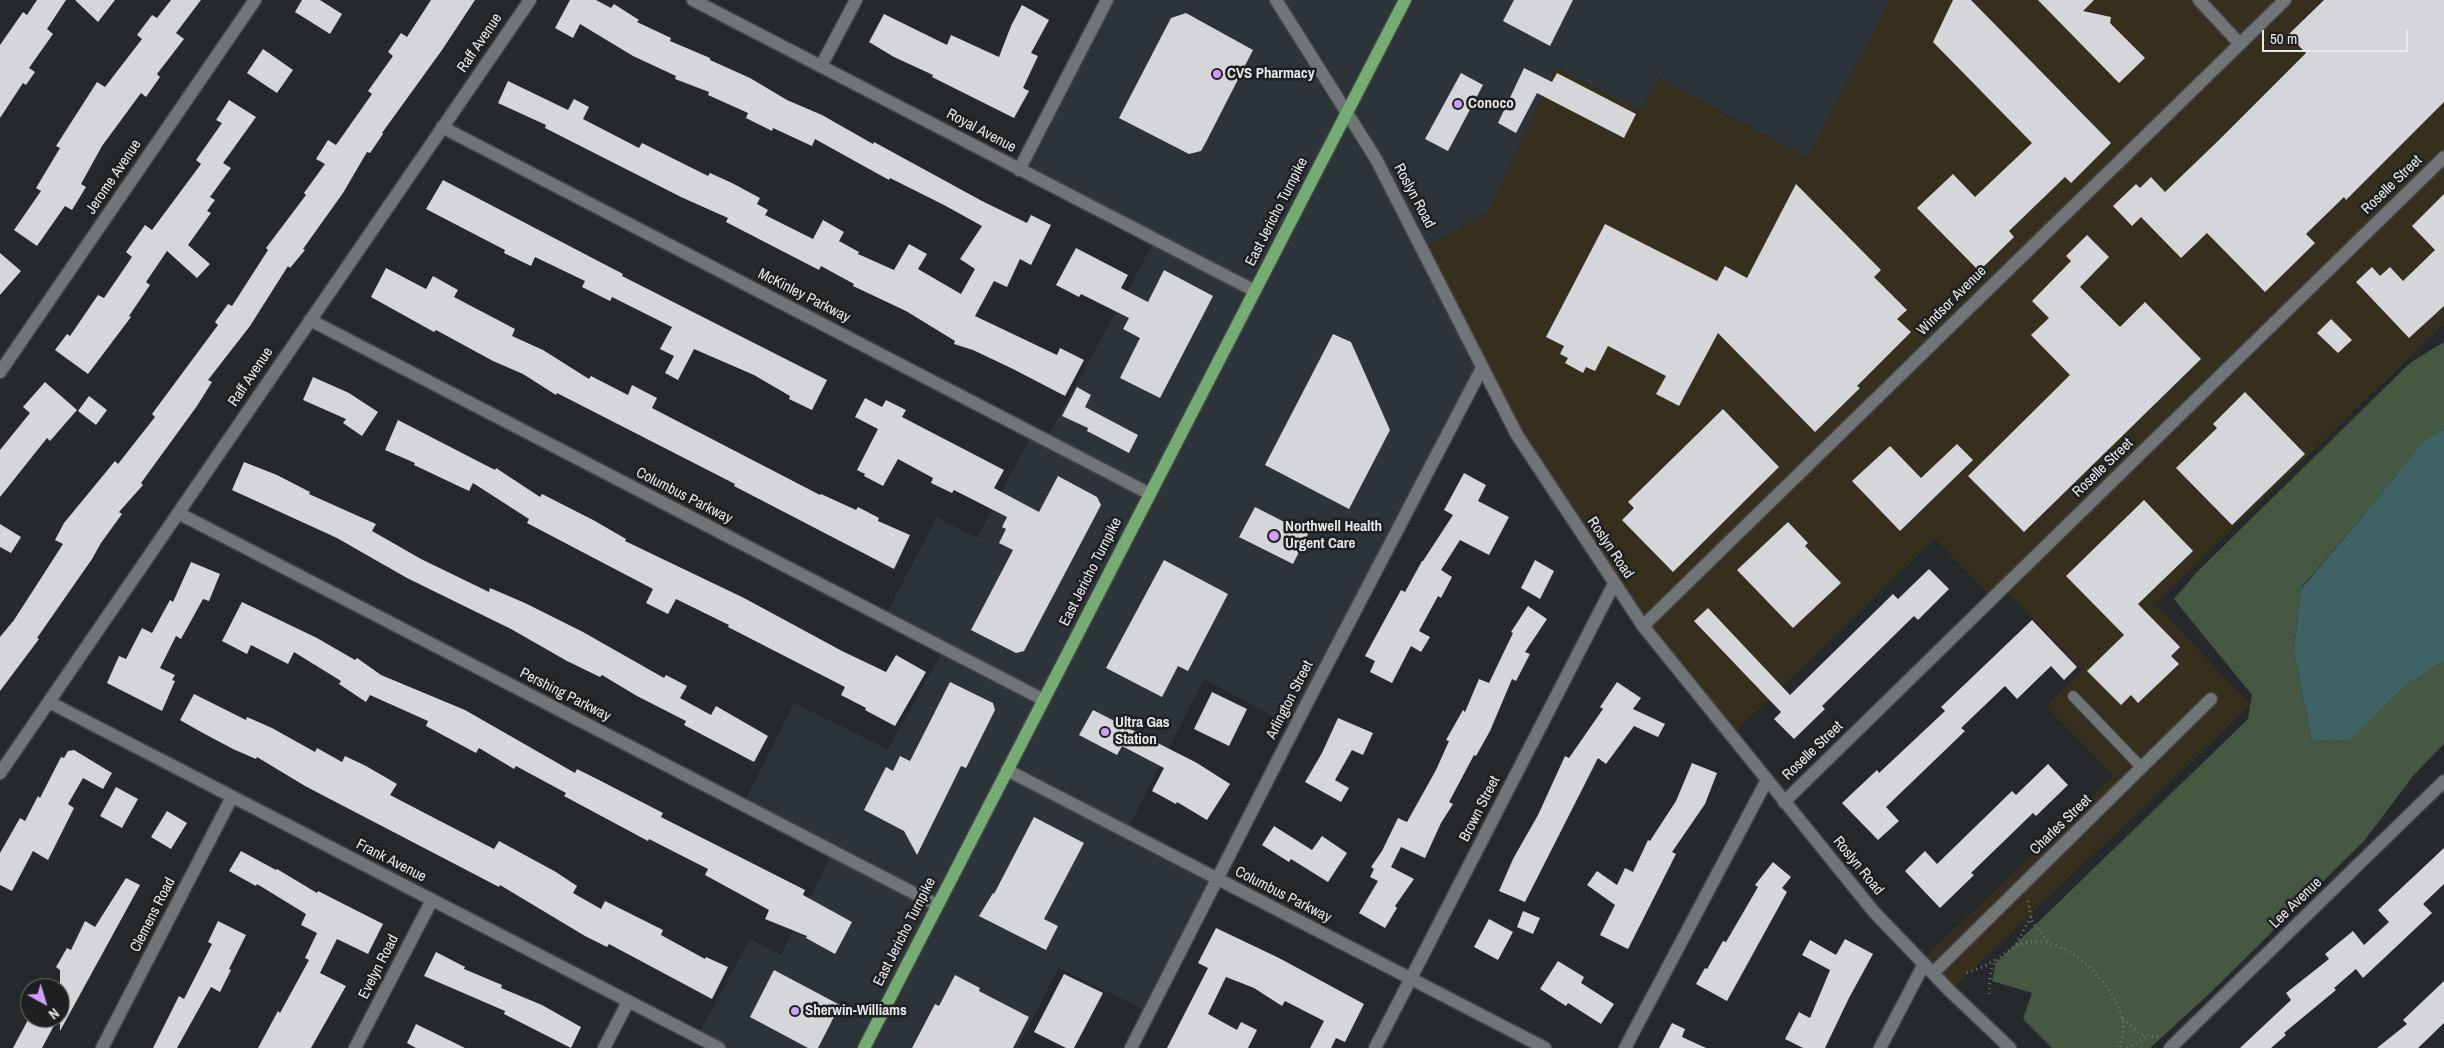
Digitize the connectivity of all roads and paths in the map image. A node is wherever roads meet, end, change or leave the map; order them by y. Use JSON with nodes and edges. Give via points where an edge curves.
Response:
{"nodes":[{"id":1,"x":254,"y":0,"type":"edge"},
{"id":2,"x":530,"y":0,"type":"edge"},
{"id":3,"x":693,"y":0,"type":"edge"},
{"id":4,"x":856,"y":0,"type":"edge"},
{"id":5,"x":1107,"y":0,"type":"edge"},
{"id":6,"x":1276,"y":0,"type":"edge"},
{"id":7,"x":1405,"y":0,"type":"edge"},
{"id":8,"x":2199,"y":0,"type":"edge"},
{"id":9,"x":2285,"y":0,"type":"edge"},
{"id":10,"x":2240,"y":44,"type":"junction"},
{"id":11,"x":821,"y":66,"type":"junction"},
{"id":12,"x":1348,"y":111,"type":"junction"},
{"id":13,"x":442,"y":127,"type":"junction"},
{"id":14,"x":2444,"y":157,"type":"edge"},
{"id":15,"x":1019,"y":170,"type":"junction"},
{"id":16,"x":1255,"y":291,"type":"junction"},
{"id":17,"x":310,"y":320,"type":"junction"},
{"id":18,"x":1482,"y":368,"type":"junction"},
{"id":19,"x":0,"y":372,"type":"edge"},
{"id":20,"x":1150,"y":494,"type":"junction"},
{"id":21,"x":178,"y":513,"type":"junction"},
{"id":22,"x":1614,"y":584,"type":"junction"},
{"id":23,"x":1643,"y":626,"type":"junction"},
{"id":24,"x":2073,"y":696,"type":"dead end"},
{"id":25,"x":1044,"y":700,"type":"junction"},
{"id":26,"x":2211,"y":700,"type":"dead end"},
{"id":27,"x":48,"y":702,"type":"junction"},
{"id":28,"x":2142,"y":768,"type":"junction"},
{"id":29,"x":1007,"y":770,"type":"junction"},
{"id":30,"x":0,"y":773,"type":"edge"},
{"id":31,"x":1766,"y":780,"type":"junction"},
{"id":32,"x":2444,"y":781,"type":"edge"},
{"id":33,"x":232,"y":797,"type":"junction"},
{"id":34,"x":1784,"y":802,"type":"junction"},
{"id":35,"x":1217,"y":879,"type":"junction"},
{"id":36,"x":2020,"y":887,"type":"junction"},
{"id":37,"x":432,"y":900,"type":"junction"},
{"id":38,"x":937,"y":905,"type":"junction"},
{"id":39,"x":2031,"y":916,"type":"junction"},
{"id":40,"x":2050,"y":943,"type":"junction"},
{"id":41,"x":2016,"y":944,"type":"junction"},
{"id":42,"x":1999,"y":958,"type":"junction"},
{"id":43,"x":1928,"y":968,"type":"junction"},
{"id":44,"x":1967,"y":973,"type":"dead end"},
{"id":45,"x":1411,"y":979,"type":"junction"},
{"id":46,"x":1989,"y":994,"type":"dead end"},
{"id":47,"x":628,"y":1002,"type":"junction"},
{"id":48,"x":2122,"y":1016,"type":"junction"},
{"id":49,"x":2148,"y":1036,"type":"junction"},
{"id":50,"x":2181,"y":1037,"type":"junction"},
{"id":51,"x":102,"y":1048,"type":"edge"},
{"id":52,"x":355,"y":1048,"type":"edge"},
{"id":53,"x":604,"y":1048,"type":"edge"},
{"id":54,"x":719,"y":1048,"type":"edge"},
{"id":55,"x":864,"y":1048,"type":"edge"},
{"id":56,"x":1130,"y":1048,"type":"edge"},
{"id":57,"x":1375,"y":1048,"type":"edge"},
{"id":58,"x":1545,"y":1048,"type":"edge"},
{"id":59,"x":1625,"y":1048,"type":"edge"},
{"id":60,"x":1880,"y":1048,"type":"edge"},
{"id":61,"x":2010,"y":1048,"type":"edge"},
{"id":62,"x":2120,"y":1048,"type":"edge"},
{"id":63,"x":2127,"y":1048,"type":"edge"},
{"id":64,"x":2170,"y":1048,"type":"edge"}],
"edges":[{"from":1,"to":19,"type":"street","name":"Jerome Avenue"},
{"from":2,"to":13,"type":"street","name":"Raff Avenue"},
{"from":3,"to":11,"type":"street","name":"Royal Avenue"},
{"from":4,"to":11,"type":"street"},
{"from":5,"to":15,"type":"street"},
{"from":6,"to":12,"type":"street","name":"Roslyn Road"},
{"from":7,"to":12,"type":"main road","name":"East Jericho Turnpike"},
{"from":8,"to":10,"type":"street"},
{"from":9,"to":10,"type":"street","name":"Windsor Avenue"},
{"from":10,"to":23,"type":"street","name":"Windsor Avenue"},
{"from":11,"to":15,"type":"street","name":"Royal Avenue"},
{"from":12,"to":16,"type":"main road","name":"East Jericho Turnpike"},
{"from":12,"to":18,"type":"street","name":"Roslyn Road","via":[[1411,226]]},
{"from":13,"to":17,"type":"street","name":"Raff Avenue"},
{"from":13,"to":20,"type":"street","name":"McKinley Parkway"},
{"from":14,"to":34,"type":"street","name":"Roselle Street"},
{"from":15,"to":16,"type":"street","name":"Royal Avenue"},
{"from":16,"to":20,"type":"main road","name":"East Jericho Turnpike"},
{"from":17,"to":21,"type":"street","name":"Raff Avenue"},
{"from":17,"to":25,"type":"street","name":"Columbus Parkway"},
{"from":18,"to":22,"type":"street","name":"Roslyn Road","via":[[1528,455]]},
{"from":18,"to":35,"type":"street","name":"Arlington Street"},
{"from":20,"to":25,"type":"main road","name":"East Jericho Turnpike"},
{"from":21,"to":27,"type":"street","name":"Raff Avenue"},
{"from":21,"to":38,"type":"street","name":"Pershing Parkway"},
{"from":22,"to":23,"type":"street","name":"Roslyn Road"},
{"from":22,"to":45,"type":"street","name":"Brown Street"},
{"from":23,"to":31,"type":"street","name":"Roslyn Road"},
{"from":24,"to":28,"type":"lane"},
{"from":25,"to":29,"type":"main road","name":"East Jericho Turnpike"},
{"from":26,"to":28,"type":"street","name":"Charles Street"},
{"from":27,"to":30,"type":"street","name":"Raff Avenue"},
{"from":27,"to":33,"type":"street","name":"Frank Avenue"},
{"from":28,"to":36,"type":"street","name":"Charles Street"},
{"from":29,"to":35,"type":"street","name":"Columbus Parkway"},
{"from":29,"to":38,"type":"main road","name":"East Jericho Turnpike"},
{"from":31,"to":34,"type":"street","name":"Roslyn Road"},
{"from":31,"to":59,"type":"street","name":"Roselle Street"},
{"from":32,"to":50,"type":"street","name":"Lee Avenue"},
{"from":33,"to":37,"type":"street","name":"Frank Avenue"},
{"from":33,"to":51,"type":"street","name":"Clemens Road"},
{"from":34,"to":43,"type":"street","name":"Roslyn Road","via":[[1874,912]]},
{"from":35,"to":45,"type":"street","name":"Columbus Parkway"},
{"from":35,"to":56,"type":"street","name":"Arlington Street"},
{"from":36,"to":39,"type":"path"},
{"from":36,"to":43,"type":"street","name":"Charles Street"},
{"from":37,"to":47,"type":"street","name":"Frank Avenue"},
{"from":37,"to":52,"type":"street","name":"Evelyn Road"},
{"from":38,"to":55,"type":"main road","name":"East Jericho Turnpike"},
{"from":39,"to":40,"type":"path","via":[[2036,929]]},
{"from":39,"to":41,"type":"path"},
{"from":40,"to":41,"type":"path"},
{"from":40,"to":48,"type":"path","via":[[2071,952],[2101,980]]},
{"from":41,"to":42,"type":"path"},
{"from":42,"to":44,"type":"path"},
{"from":42,"to":46,"type":"path","via":[[1991,972]]},
{"from":43,"to":60,"type":"street","name":"Charles Street"},
{"from":43,"to":61,"type":"street","name":"Roslyn Road"},
{"from":45,"to":57,"type":"street","name":"Brown Street"},
{"from":45,"to":58,"type":"street","name":"Columbus Parkway"},
{"from":47,"to":53,"type":"street"},
{"from":47,"to":54,"type":"street","name":"Frank Avenue"},
{"from":48,"to":49,"type":"path","via":[[2135,1031]]},
{"from":48,"to":62,"type":"path"},
{"from":49,"to":50,"type":"path"},
{"from":49,"to":63,"type":"path"},
{"from":50,"to":64,"type":"street","name":"Lee Avenue"}]}
